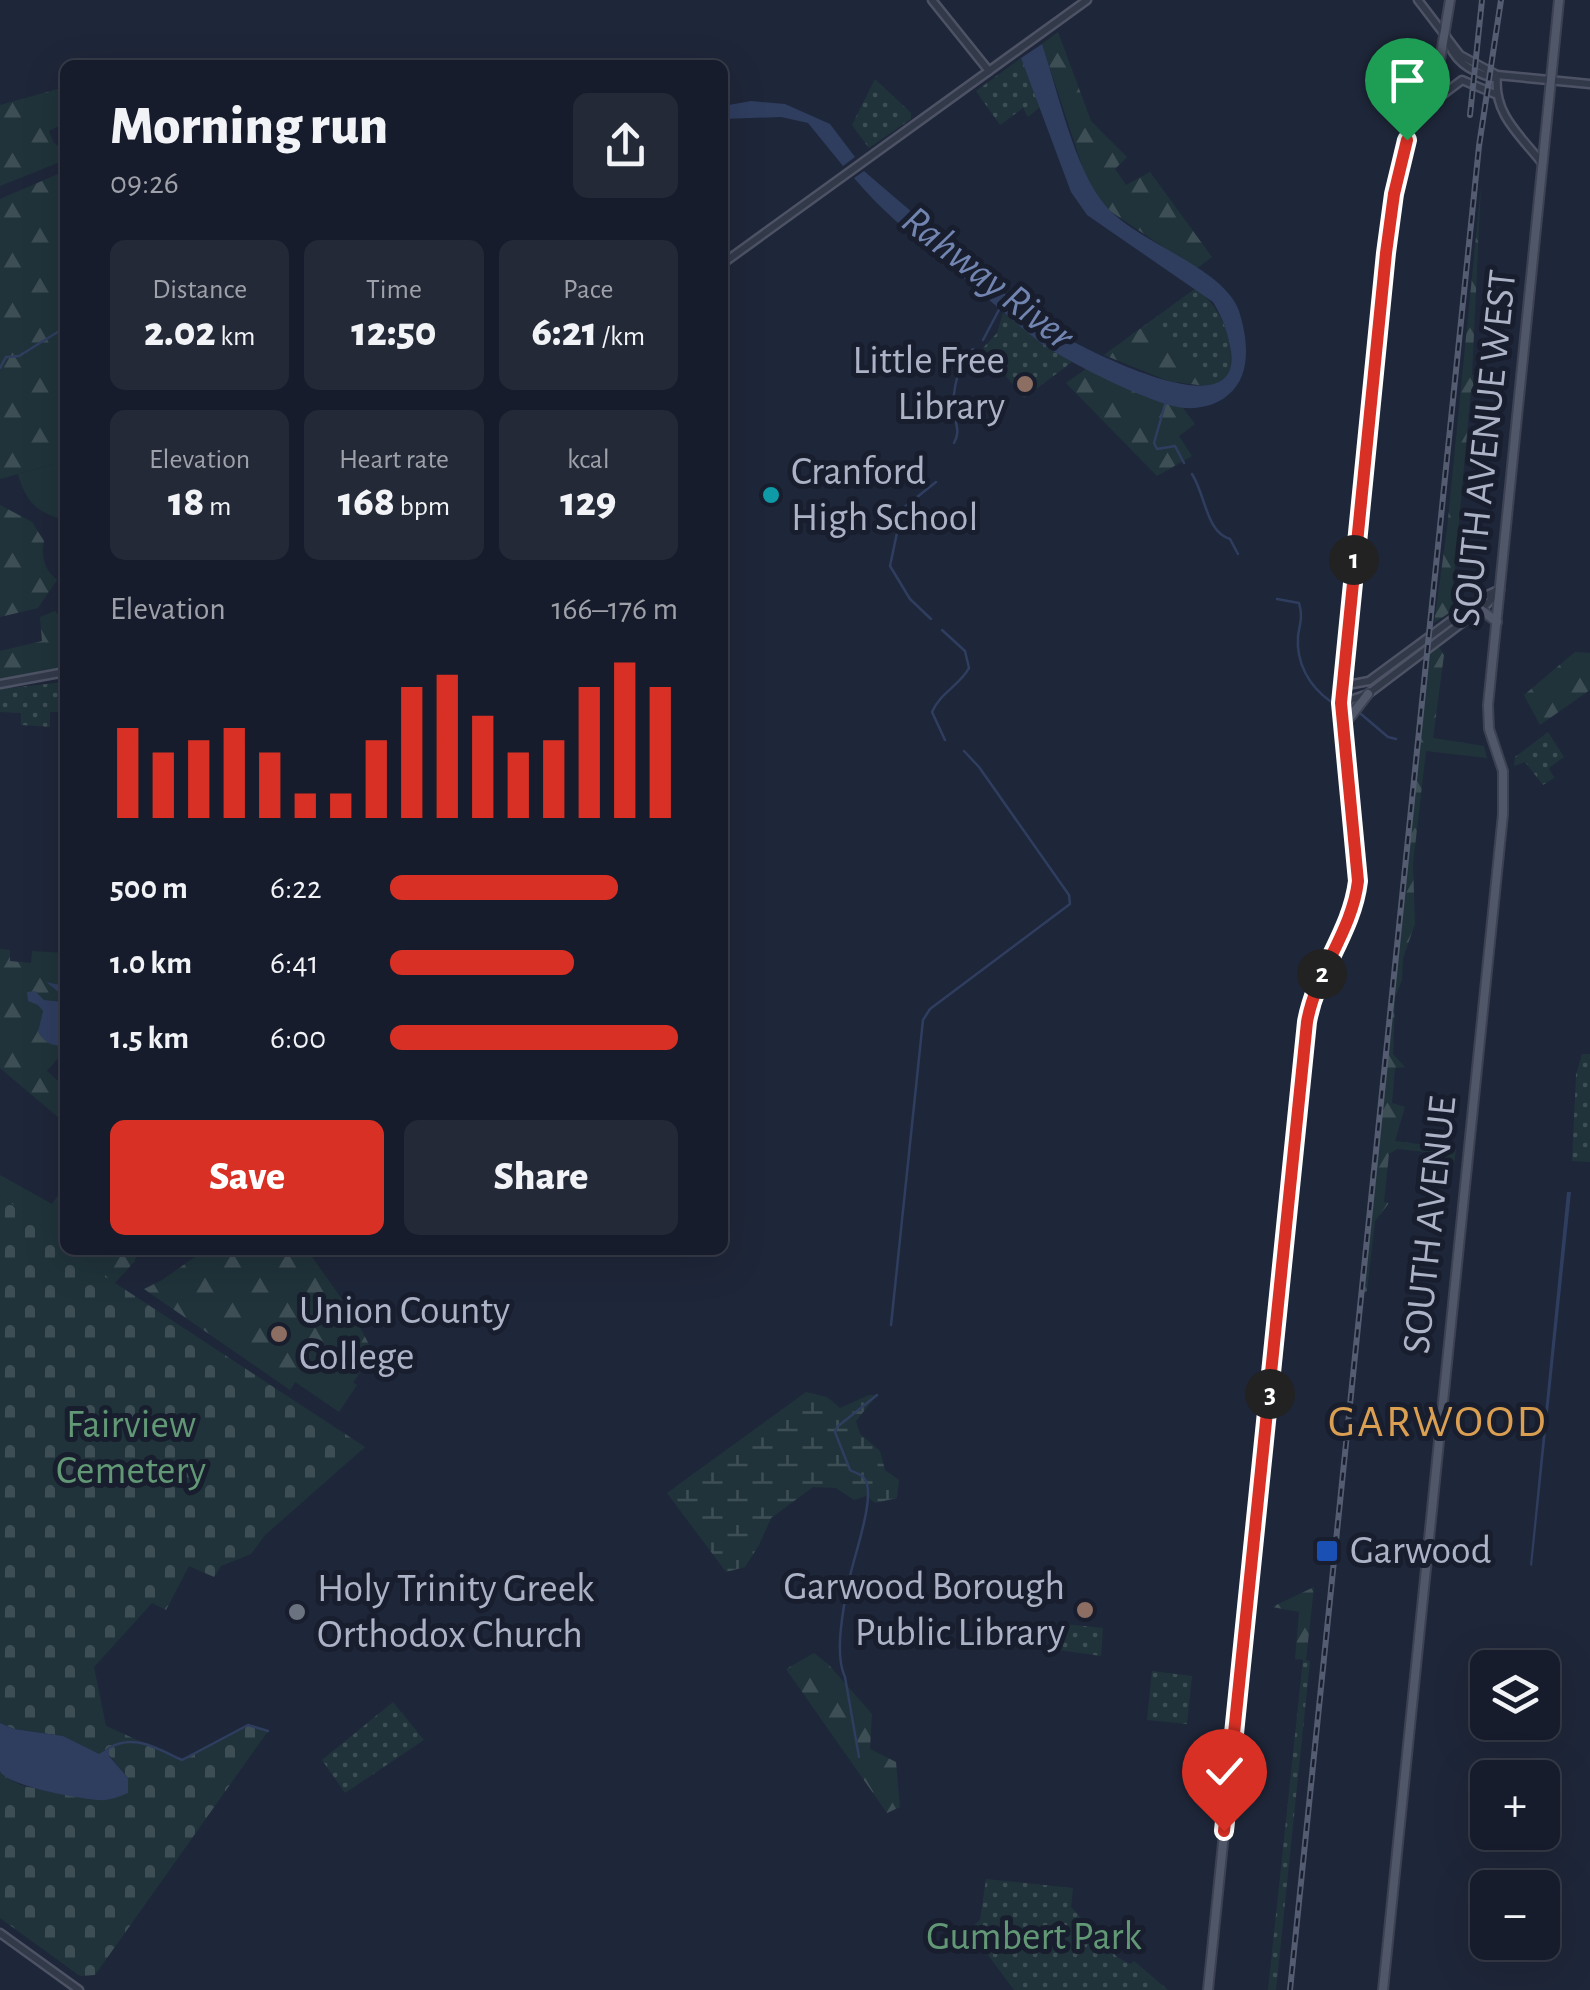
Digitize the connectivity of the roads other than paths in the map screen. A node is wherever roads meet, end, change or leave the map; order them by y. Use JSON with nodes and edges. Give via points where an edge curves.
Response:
{"nodes":[{"id":1,"x":932,"y":0,"type":"edge"},
{"id":2,"x":1087,"y":0,"type":"edge"},
{"id":3,"x":1418,"y":0,"type":"edge"},
{"id":4,"x":1450,"y":0,"type":"edge"},
{"id":5,"x":1559,"y":0,"type":"edge"},
{"id":6,"x":1446,"y":36,"type":"junction"},
{"id":7,"x":989,"y":71,"type":"junction"},
{"id":8,"x":1497,"y":75,"type":"junction"},
{"id":9,"x":1550,"y":80,"type":"junction"},
{"id":10,"x":1590,"y":84,"type":"edge"},
{"id":11,"x":1493,"y":92,"type":"junction"},
{"id":12,"x":1433,"y":102,"type":"junction"},
{"id":13,"x":1544,"y":165,"type":"junction"},
{"id":14,"x":728,"y":260,"type":"edge"},
{"id":15,"x":1500,"y":589,"type":"junction"},
{"id":16,"x":1480,"y":609,"type":"junction"},
{"id":17,"x":1498,"y":622,"type":"junction"},
{"id":18,"x":60,"y":673,"type":"edge"},
{"id":19,"x":0,"y":684,"type":"edge"},
{"id":20,"x":1342,"y":686,"type":"junction"},
{"id":21,"x":1368,"y":694,"type":"junction"},
{"id":22,"x":1341,"y":703,"type":"junction"},
{"id":23,"x":1342,"y":729,"type":"junction"},
{"id":24,"x":1492,"y":737,"type":"joint"},
{"id":25,"x":0,"y":1933,"type":"edge"},
{"id":26,"x":78,"y":1990,"type":"edge"},
{"id":27,"x":1208,"y":1990,"type":"edge"},
{"id":28,"x":1383,"y":1990,"type":"edge"}],
"edges":[{"from":1,"to":7,"type":"street"},
{"from":2,"to":7,"type":"street"},
{"from":3,"to":6,"type":"street"},
{"from":4,"to":6,"type":"main road"},
{"from":5,"to":9,"type":"main road","name":"SOUTH AVENUE WEST"},
{"from":6,"to":8,"type":"street","via":[[1463,57]]},
{"from":6,"to":12,"type":"main road"},
{"from":7,"to":14,"type":"street"},
{"from":8,"to":9,"type":"street"},
{"from":8,"to":11,"type":"street"},
{"from":9,"to":10,"type":"street"},
{"from":9,"to":13,"type":"main road","name":"SOUTH AVENUE WEST"},
{"from":11,"to":12,"type":"street","via":[[1462,80]]},
{"from":11,"to":13,"type":"street"},
{"from":12,"to":20,"type":"main road","via":[[1407,123],[1394,194]]},
{"from":13,"to":15,"type":"main road","name":"SOUTH AVENUE WEST"},
{"from":15,"to":16,"type":"street"},
{"from":15,"to":17,"type":"main road","name":"SOUTH AVENUE WEST"},
{"from":15,"to":20,"type":"street","via":[[1368,681]]},
{"from":16,"to":17,"type":"main road"},
{"from":16,"to":21,"type":"street"},
{"from":17,"to":24,"type":"main road","name":"SOUTH AVENUE WEST","via":[[1488,705]]},
{"from":18,"to":19,"type":"street"},
{"from":20,"to":22,"type":"main road"},
{"from":21,"to":22,"type":"street"},
{"from":21,"to":23,"type":"main road"},
{"from":22,"to":23,"type":"main road"},
{"from":23,"to":27,"type":"main road","via":[[1358,881],[1307,1022]]},
{"from":24,"to":28,"type":"main road","name":"SOUTH AVENUE","via":[[1505,788]]},
{"from":25,"to":26,"type":"street"}]}
